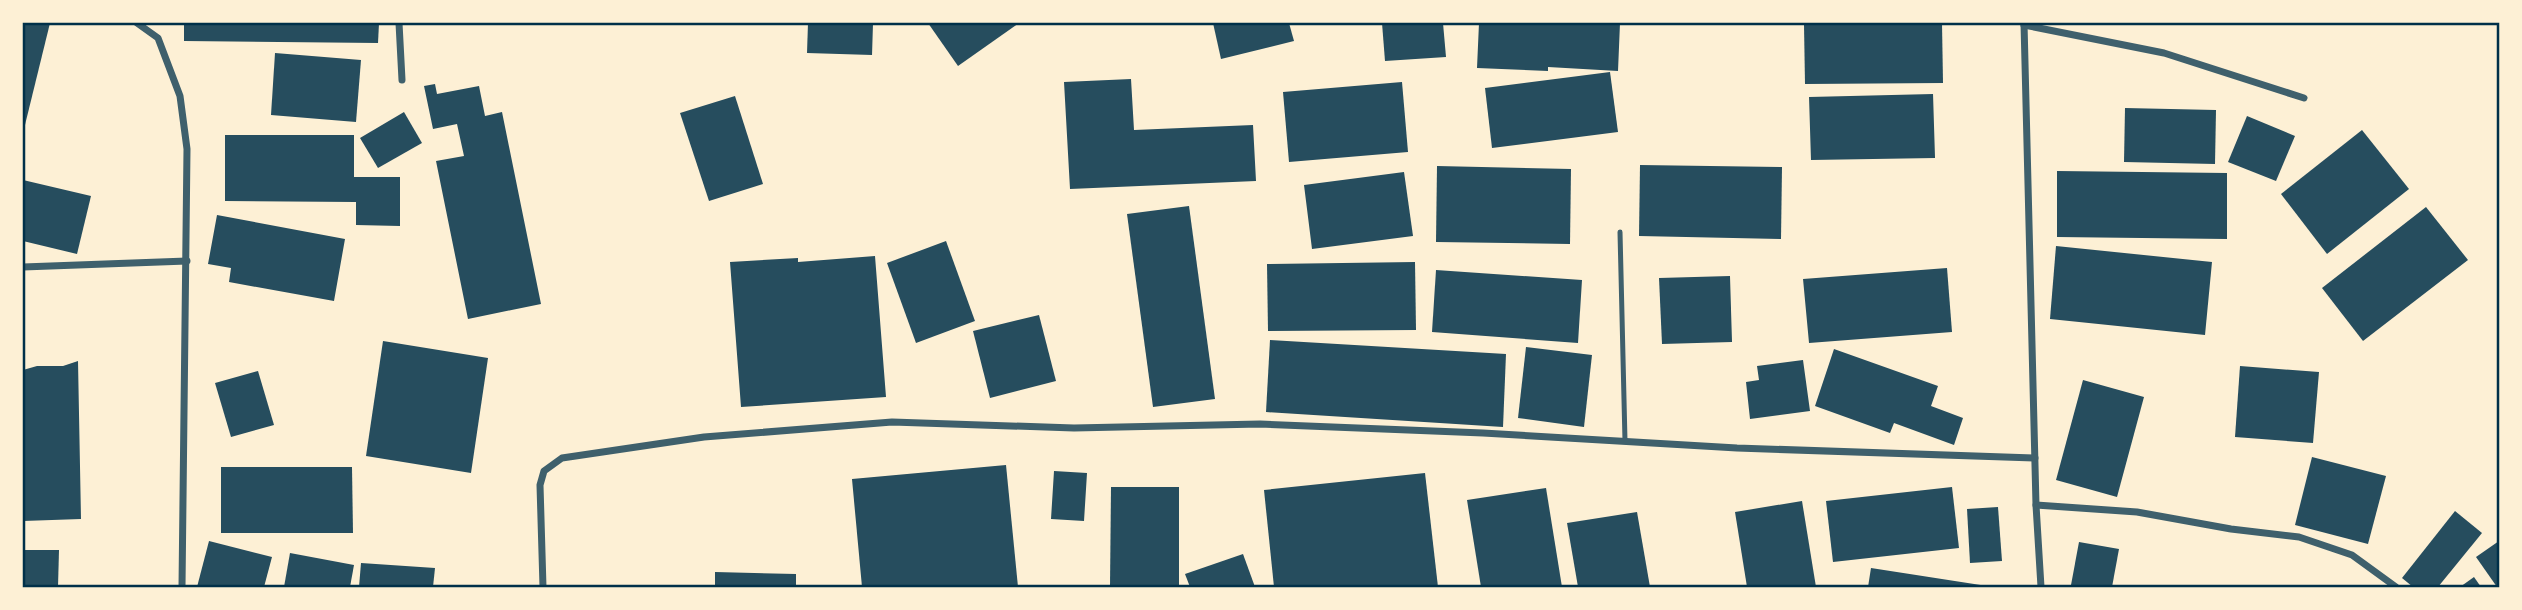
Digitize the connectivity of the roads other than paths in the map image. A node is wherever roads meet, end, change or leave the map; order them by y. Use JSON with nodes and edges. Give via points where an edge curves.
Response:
{"nodes":[{"id":1,"x":136,"y":23,"type":"edge"},
{"id":2,"x":399,"y":23,"type":"edge"},
{"id":3,"x":2024,"y":24,"type":"edge"},
{"id":4,"x":402,"y":80,"type":"dead end"},
{"id":5,"x":2304,"y":98,"type":"dead end"},
{"id":6,"x":1620,"y":232,"type":"dead end"},
{"id":7,"x":187,"y":261,"type":"junction"},
{"id":8,"x":23,"y":267,"type":"edge"},
{"id":9,"x":1625,"y":442,"type":"junction"},
{"id":10,"x":2035,"y":458,"type":"junction"},
{"id":11,"x":2036,"y":505,"type":"junction"},
{"id":12,"x":182,"y":587,"type":"edge"},
{"id":13,"x":543,"y":587,"type":"edge"},
{"id":14,"x":2041,"y":587,"type":"edge"},
{"id":15,"x":2396,"y":587,"type":"edge"}],
"edges":[{"from":1,"to":7,"type":"street","via":[[159,38],[180,96],[187,149]]},
{"from":2,"to":4,"type":"street"},
{"from":3,"to":5,"type":"street","via":[[2164,53]]},
{"from":3,"to":10,"type":"street"},
{"from":6,"to":9,"type":"lane"},
{"from":7,"to":8,"type":"street"},
{"from":7,"to":12,"type":"street"},
{"from":9,"to":10,"type":"street"},
{"from":9,"to":13,"type":"street","via":[[1259,424],[1074,428],[892,422],[704,437],[562,458],[544,471],[540,485]]},
{"from":10,"to":11,"type":"street"},
{"from":11,"to":14,"type":"street"},
{"from":11,"to":15,"type":"street","via":[[2137,512],[2300,537],[2352,555]]}]}
